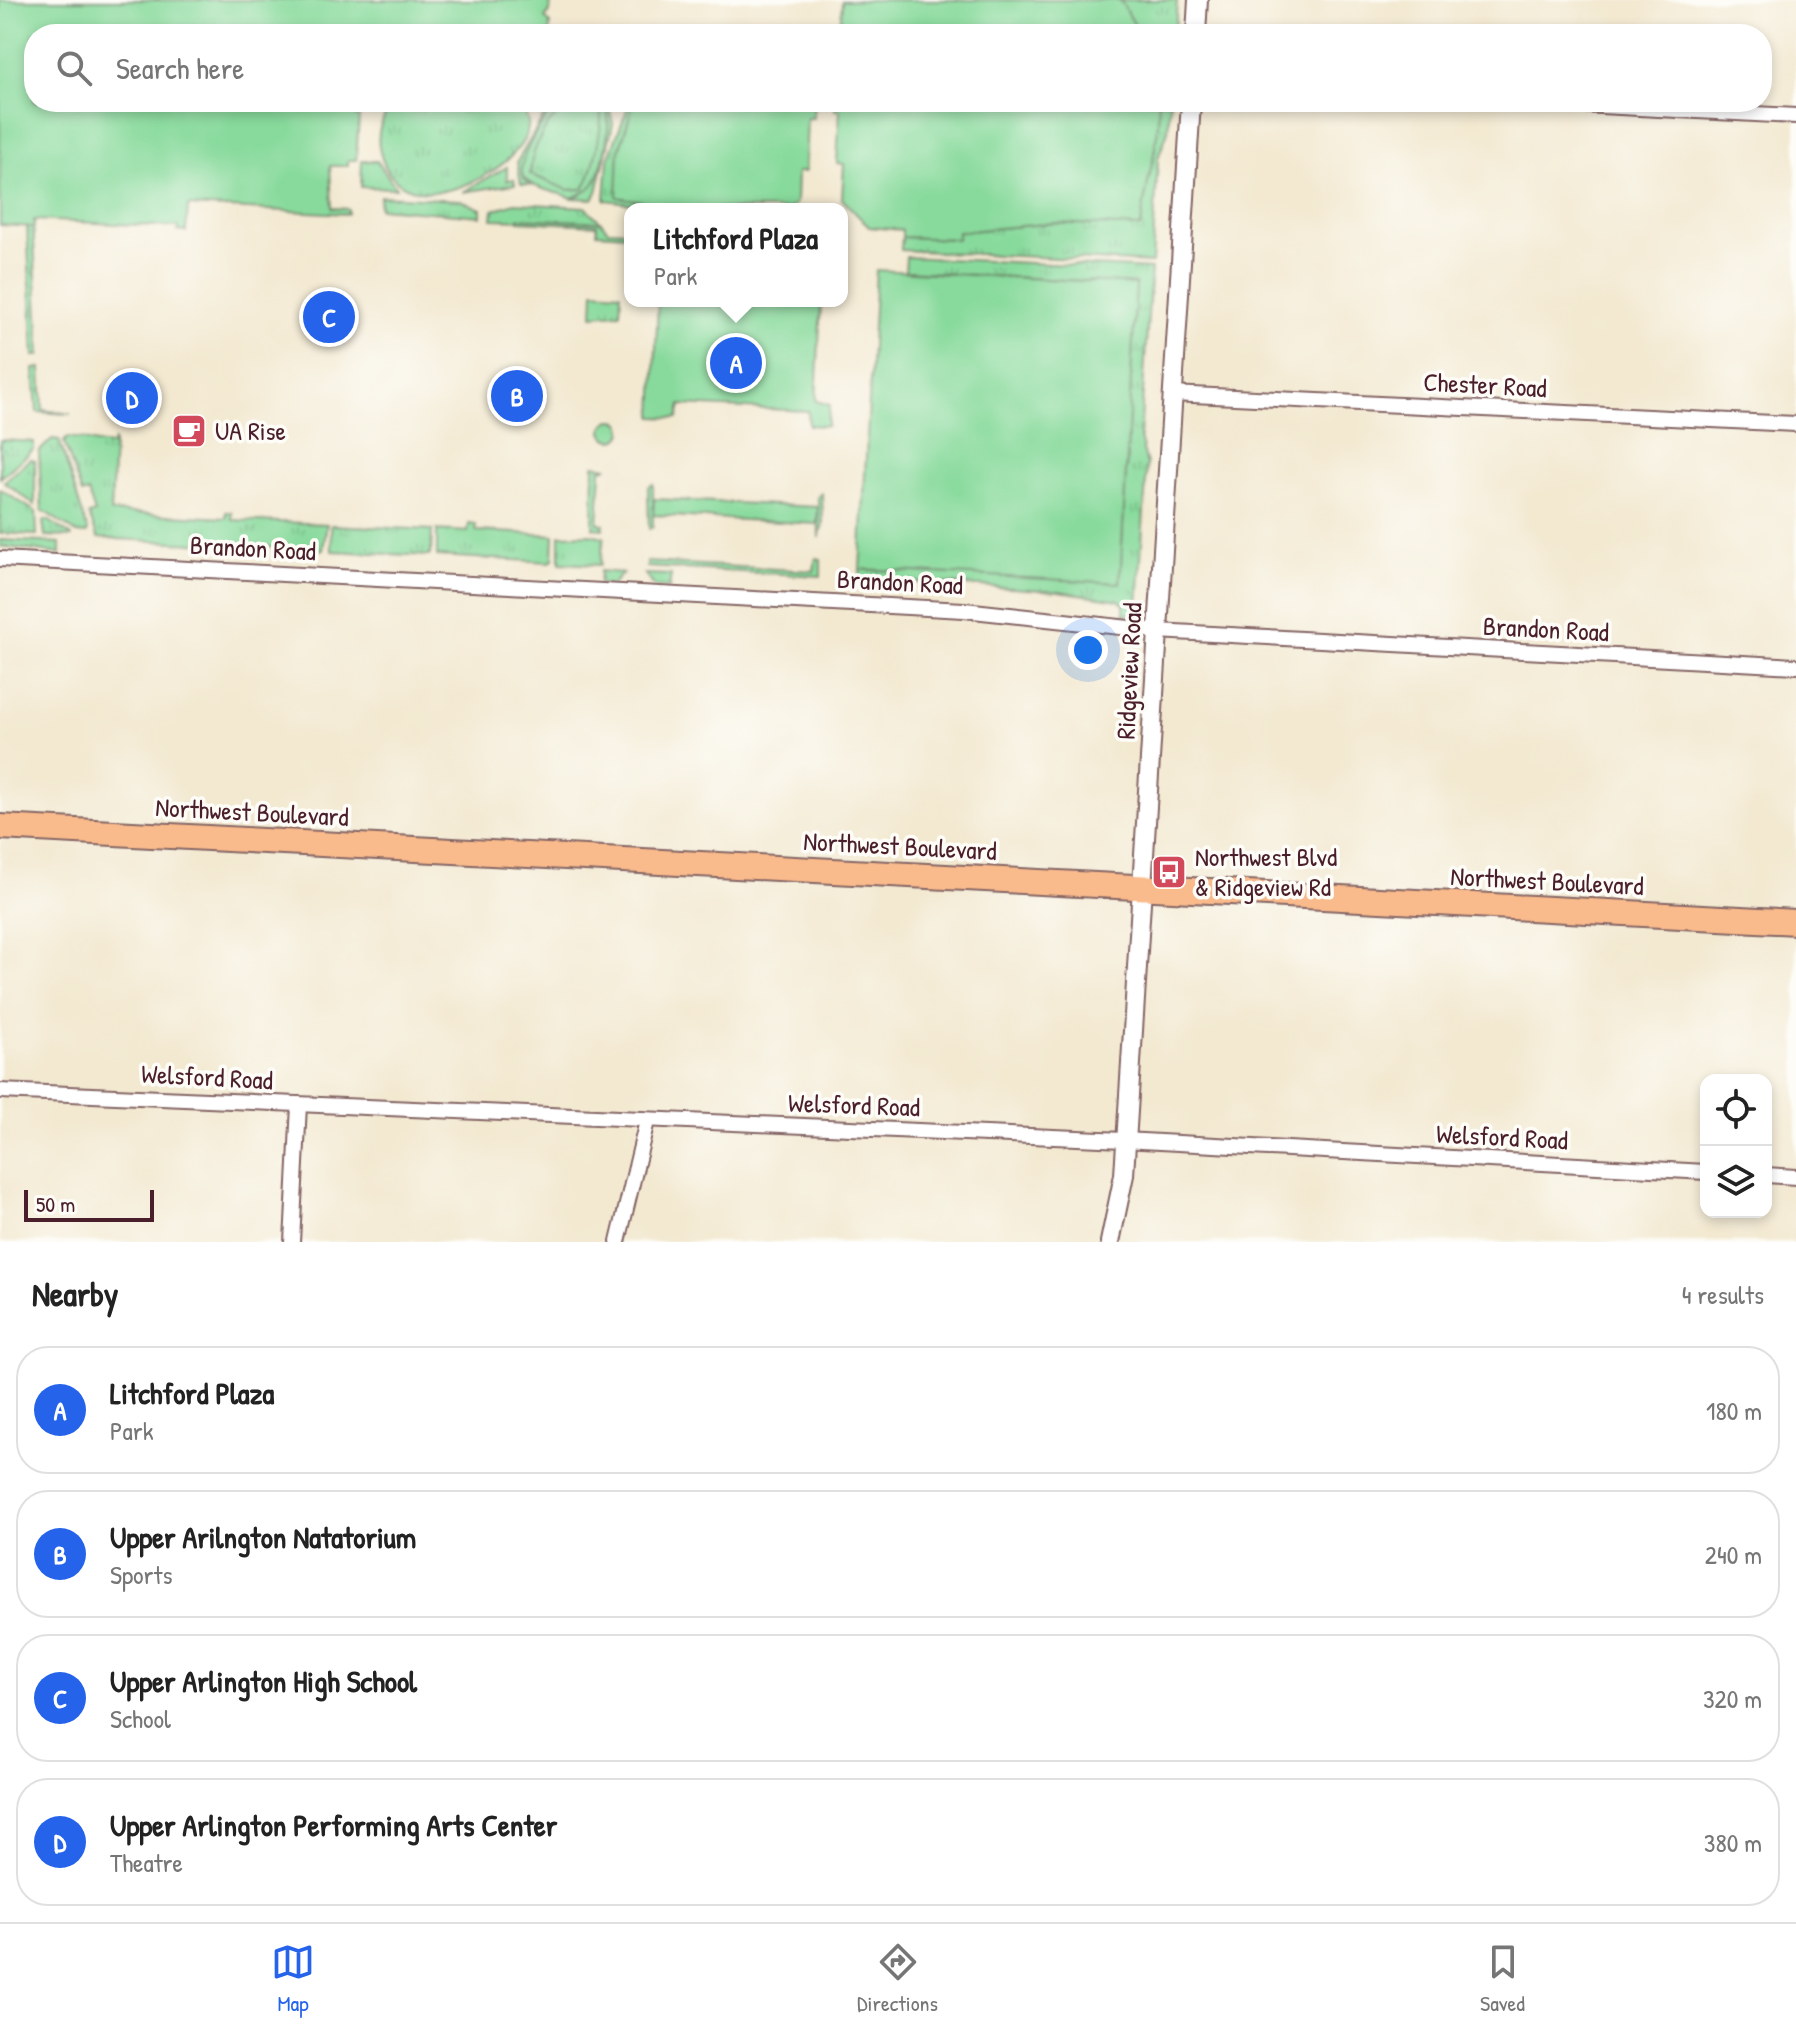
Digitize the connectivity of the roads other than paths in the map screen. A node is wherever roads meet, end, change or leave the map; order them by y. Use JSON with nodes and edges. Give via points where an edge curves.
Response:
{"nodes":[{"id":1,"x":1198,"y":0,"type":"edge"},
{"id":2,"x":1197,"y":24,"type":"edge"},
{"id":3,"x":1190,"y":112,"type":"edge"},
{"id":4,"x":1718,"y":112,"type":"edge"},
{"id":5,"x":1796,"y":116,"type":"edge"},
{"id":6,"x":1172,"y":394,"type":"junction"},
{"id":7,"x":1796,"y":424,"type":"edge"},
{"id":8,"x":0,"y":559,"type":"edge"},
{"id":9,"x":1157,"y":631,"type":"junction"},
{"id":10,"x":1796,"y":666,"type":"edge"},
{"id":11,"x":0,"y":827,"type":"edge"},
{"id":12,"x":1142,"y":888,"type":"junction"},
{"id":13,"x":1796,"y":922,"type":"edge"},
{"id":14,"x":0,"y":1091,"type":"edge"},
{"id":15,"x":299,"y":1105,"type":"junction"},
{"id":16,"x":647,"y":1121,"type":"junction"},
{"id":17,"x":1124,"y":1140,"type":"junction"},
{"id":18,"x":1700,"y":1172,"type":"edge"},
{"id":19,"x":1772,"y":1175,"type":"edge"},
{"id":20,"x":1796,"y":1177,"type":"edge"},
{"id":21,"x":292,"y":1242,"type":"edge"},
{"id":22,"x":618,"y":1242,"type":"edge"},
{"id":23,"x":1110,"y":1242,"type":"edge"}],
"edges":[{"from":1,"to":2,"type":"street"},
{"from":3,"to":6,"type":"street","name":"Ridgeview Road"},
{"from":4,"to":5,"type":"street"},
{"from":6,"to":7,"type":"street","name":"Chester Road"},
{"from":6,"to":9,"type":"street","name":"Ridgeview Road"},
{"from":8,"to":9,"type":"street","name":"Brandon Road","via":[[964,610]]},
{"from":9,"to":10,"type":"street","name":"Brandon Road"},
{"from":9,"to":12,"type":"street","name":"Ridgeview Road"},
{"from":11,"to":12,"type":"main road","name":"Northwest Boulevard"},
{"from":12,"to":13,"type":"main road","name":"Northwest Boulevard"},
{"from":12,"to":17,"type":"street","name":"Ridgeview Road"},
{"from":14,"to":15,"type":"street","name":"Welsford Road"},
{"from":15,"to":16,"type":"street","name":"Welsford Road"},
{"from":15,"to":21,"type":"street"},
{"from":16,"to":17,"type":"street","name":"Welsford Road"},
{"from":16,"to":22,"type":"street"},
{"from":17,"to":18,"type":"street","name":"Welsford Road"},
{"from":17,"to":23,"type":"street","name":"Ridgeview Road","via":[[1124,1175]]},
{"from":19,"to":20,"type":"street"}]}
